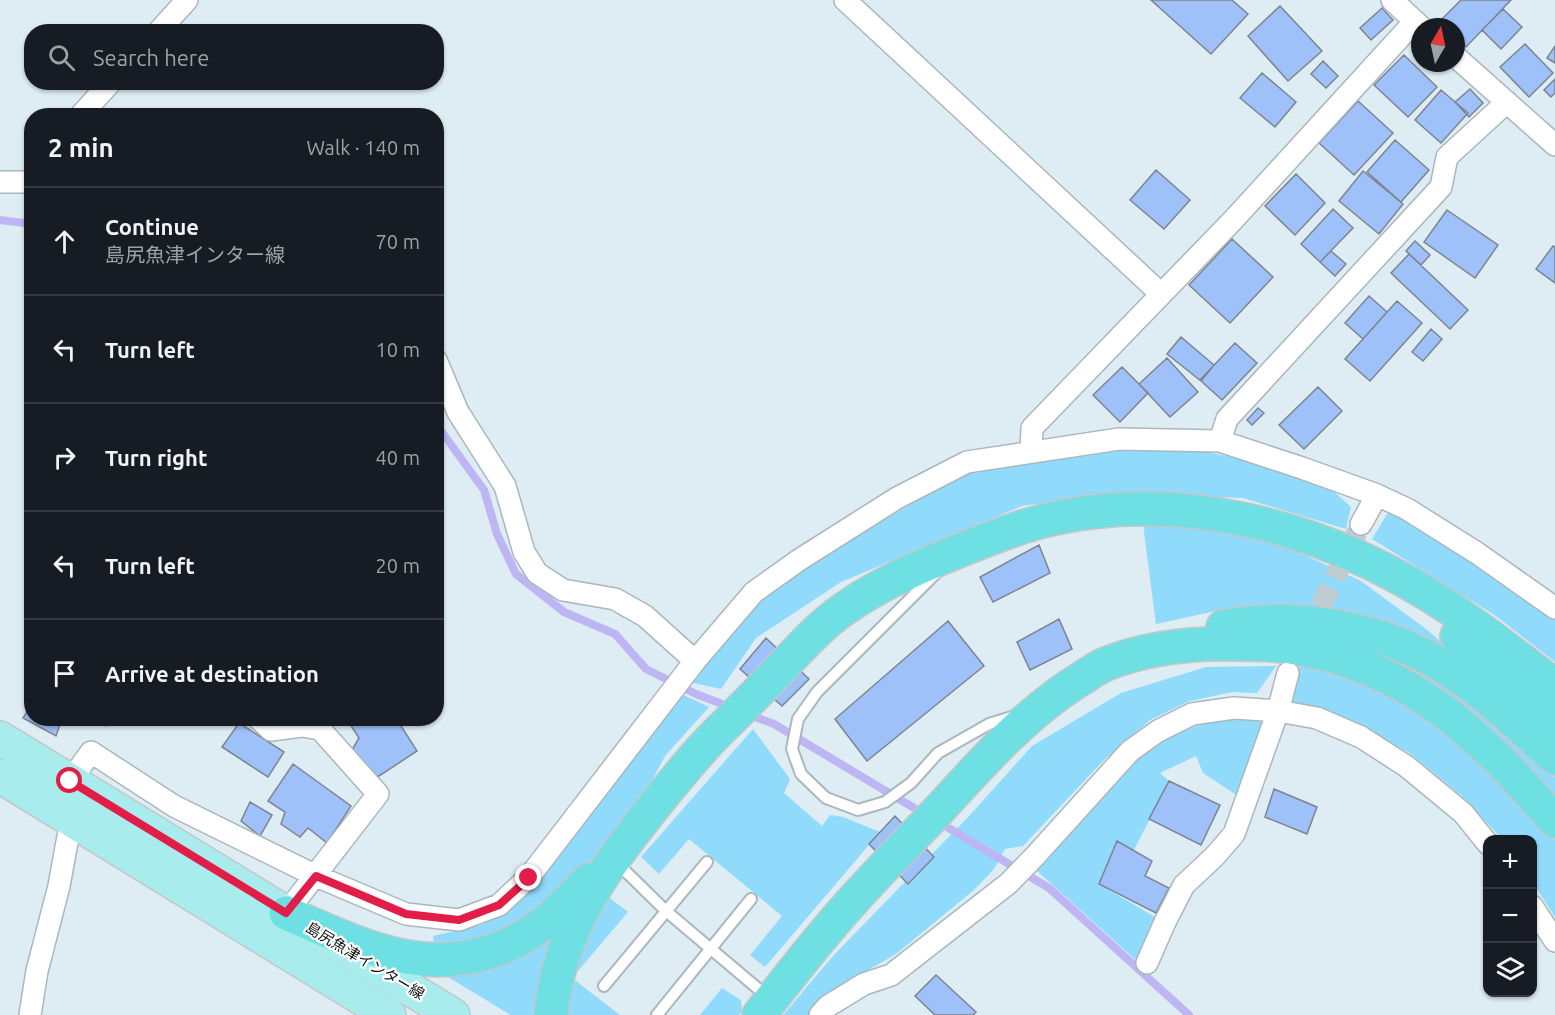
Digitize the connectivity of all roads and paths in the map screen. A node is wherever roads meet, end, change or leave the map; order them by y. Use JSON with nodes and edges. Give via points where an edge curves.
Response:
{"nodes":[{"id":1,"x":187,"y":0,"type":"edge"},
{"id":2,"x":845,"y":0,"type":"edge"},
{"id":3,"x":1392,"y":0,"type":"edge"},
{"id":4,"x":1412,"y":18,"type":"edge"},
{"id":5,"x":165,"y":24,"type":"edge"},
{"id":6,"x":1411,"y":31,"type":"edge"},
{"id":7,"x":1465,"y":65,"type":"edge"},
{"id":8,"x":104,"y":90,"type":"edge"},
{"id":9,"x":1507,"y":102,"type":"junction"},
{"id":10,"x":87,"y":108,"type":"edge"},
{"id":11,"x":1555,"y":145,"type":"edge"},
{"id":12,"x":0,"y":182,"type":"edge"},
{"id":13,"x":24,"y":182,"type":"edge"},
{"id":14,"x":1161,"y":294,"type":"junction"},
{"id":15,"x":444,"y":379,"type":"edge"},
{"id":16,"x":1220,"y":441,"type":"junction"},
{"id":17,"x":1031,"y":452,"type":"junction"},
{"id":18,"x":1377,"y":495,"type":"junction"},
{"id":19,"x":1361,"y":524,"type":"tunnel mouth"},
{"id":20,"x":1311,"y":539,"type":"junction"},
{"id":21,"x":949,"y":554,"type":"junction"},
{"id":22,"x":1555,"y":608,"type":"edge"},
{"id":23,"x":696,"y":661,"type":"junction"},
{"id":24,"x":1105,"y":664,"type":"junction"},
{"id":25,"x":1288,"y":673,"type":"dead end"},
{"id":26,"x":1555,"y":686,"type":"edge"},
{"id":27,"x":1039,"y":709,"type":"junction"},
{"id":28,"x":1278,"y":711,"type":"junction"},
{"id":29,"x":1555,"y":724,"type":"edge"},
{"id":30,"x":267,"y":726,"type":"edge"},
{"id":31,"x":302,"y":726,"type":"edge"},
{"id":32,"x":302,"y":726,"type":"edge"},
{"id":33,"x":0,"y":738,"type":"edge"},
{"id":34,"x":1555,"y":758,"type":"edge"},
{"id":35,"x":0,"y":776,"type":"edge"},
{"id":36,"x":70,"y":781,"type":"junction"},
{"id":37,"x":71,"y":820,"type":"junction"},
{"id":38,"x":1555,"y":822,"type":"edge"},
{"id":39,"x":1483,"y":838,"type":"edge"},
{"id":40,"x":612,"y":859,"type":"junction"},
{"id":41,"x":707,"y":862,"type":"dead end"},
{"id":42,"x":316,"y":876,"type":"junction"},
{"id":43,"x":751,"y":899,"type":"dead end"},
{"id":44,"x":666,"y":911,"type":"junction"},
{"id":45,"x":1537,"y":912,"type":"edge"},
{"id":46,"x":286,"y":913,"type":"junction"},
{"id":47,"x":1555,"y":941,"type":"edge"},
{"id":48,"x":710,"y":949,"type":"junction"},
{"id":49,"x":1147,"y":963,"type":"dead end"},
{"id":50,"x":604,"y":986,"type":"dead end"},
{"id":51,"x":765,"y":1007,"type":"edge"},
{"id":52,"x":30,"y":1015,"type":"edge"},
{"id":53,"x":389,"y":1015,"type":"edge"},
{"id":54,"x":453,"y":1015,"type":"edge"},
{"id":55,"x":550,"y":1015,"type":"edge"},
{"id":56,"x":657,"y":1015,"type":"edge"},
{"id":57,"x":820,"y":1015,"type":"edge"}],
"edges":[{"from":1,"to":5,"type":"street"},
{"from":2,"to":14,"type":"street"},
{"from":3,"to":4,"type":"street"},
{"from":6,"to":14,"type":"street"},
{"from":7,"to":9,"type":"street"},
{"from":8,"to":10,"type":"street"},
{"from":9,"to":11,"type":"street"},
{"from":9,"to":16,"type":"street","via":[[1447,158],[1441,187],[1227,419]]},
{"from":12,"to":13,"type":"street"},
{"from":14,"to":17,"type":"street","via":[[1032,428]]},
{"from":15,"to":23,"type":"street","via":[[458,412],[505,486],[524,552],[537,573],[563,590],[615,599],[645,616]]},
{"from":16,"to":17,"type":"street","via":[[1119,439]]},
{"from":16,"to":18,"type":"street"},
{"from":17,"to":23,"type":"street","via":[[967,462],[887,504],[754,592]]},
{"from":18,"to":19,"type":"street"},
{"from":18,"to":22,"type":"street","via":[[1477,553]]},
{"from":20,"to":21,"type":"highway","via":[[1226,516],[1139,508],[1052,518]]},
{"from":20,"to":26,"type":"highway","via":[[1426,593]]},
{"from":20,"to":29,"type":"highway","via":[[1383,581],[1420,608]]},
{"from":21,"to":27,"type":"lane","via":[[916,596],[817,692],[798,719],[792,749],[801,774],[826,798],[858,810],[885,802],[939,753],[988,724]]},
{"from":21,"to":40,"type":"highway","via":[[877,588],[818,630],[691,760]]},
{"from":23,"to":42,"type":"street","via":[[529,878],[499,905],[459,920],[406,914]]},
{"from":24,"to":27,"type":"highway"},
{"from":24,"to":34,"type":"highway","via":[[1143,648],[1227,626],[1268,622],[1343,628],[1417,652],[1449,670]]},
{"from":24,"to":38,"type":"highway","via":[[1182,646],[1218,644],[1296,648],[1338,657],[1406,685],[1438,706],[1500,761]]},
{"from":25,"to":28,"type":"street"},
{"from":27,"to":51,"type":"highway","via":[[977,768],[829,927]]},
{"from":28,"to":39,"type":"street","via":[[1317,718],[1361,737],[1397,760],[1463,813]]},
{"from":28,"to":49,"type":"street","via":[[1234,834],[1184,885]]},
{"from":28,"to":57,"type":"street","via":[[1234,708],[1192,714],[1158,731],[1130,751],[1009,883],[891,975],[864,984]]},
{"from":30,"to":32,"type":"street","via":[[271,730]]},
{"from":31,"to":42,"type":"street","via":[[320,729],[378,794]]},
{"from":33,"to":36,"type":"main road","name":"島尻魚津インター線"},
{"from":35,"to":37,"type":"main road"},
{"from":36,"to":37,"type":"street"},
{"from":36,"to":42,"type":"street","via":[[91,752],[174,807]]},
{"from":36,"to":46,"type":"main road","name":"島尻魚津インター線"},
{"from":37,"to":52,"type":"street"},
{"from":37,"to":53,"type":"main road"},
{"from":40,"to":44,"type":"lane"},
{"from":40,"to":46,"type":"highway","via":[[538,928],[513,943],[456,959],[428,961],[397,956]]},
{"from":40,"to":55,"type":"highway","via":[[569,937],[558,969]]},
{"from":41,"to":44,"type":"lane"},
{"from":42,"to":46,"type":"street"},
{"from":43,"to":48,"type":"lane"},
{"from":44,"to":48,"type":"lane"},
{"from":44,"to":50,"type":"lane"},
{"from":45,"to":47,"type":"street"},
{"from":46,"to":54,"type":"main road","name":"島尻魚津インター線"},
{"from":48,"to":51,"type":"lane"},
{"from":48,"to":56,"type":"lane"}]}
